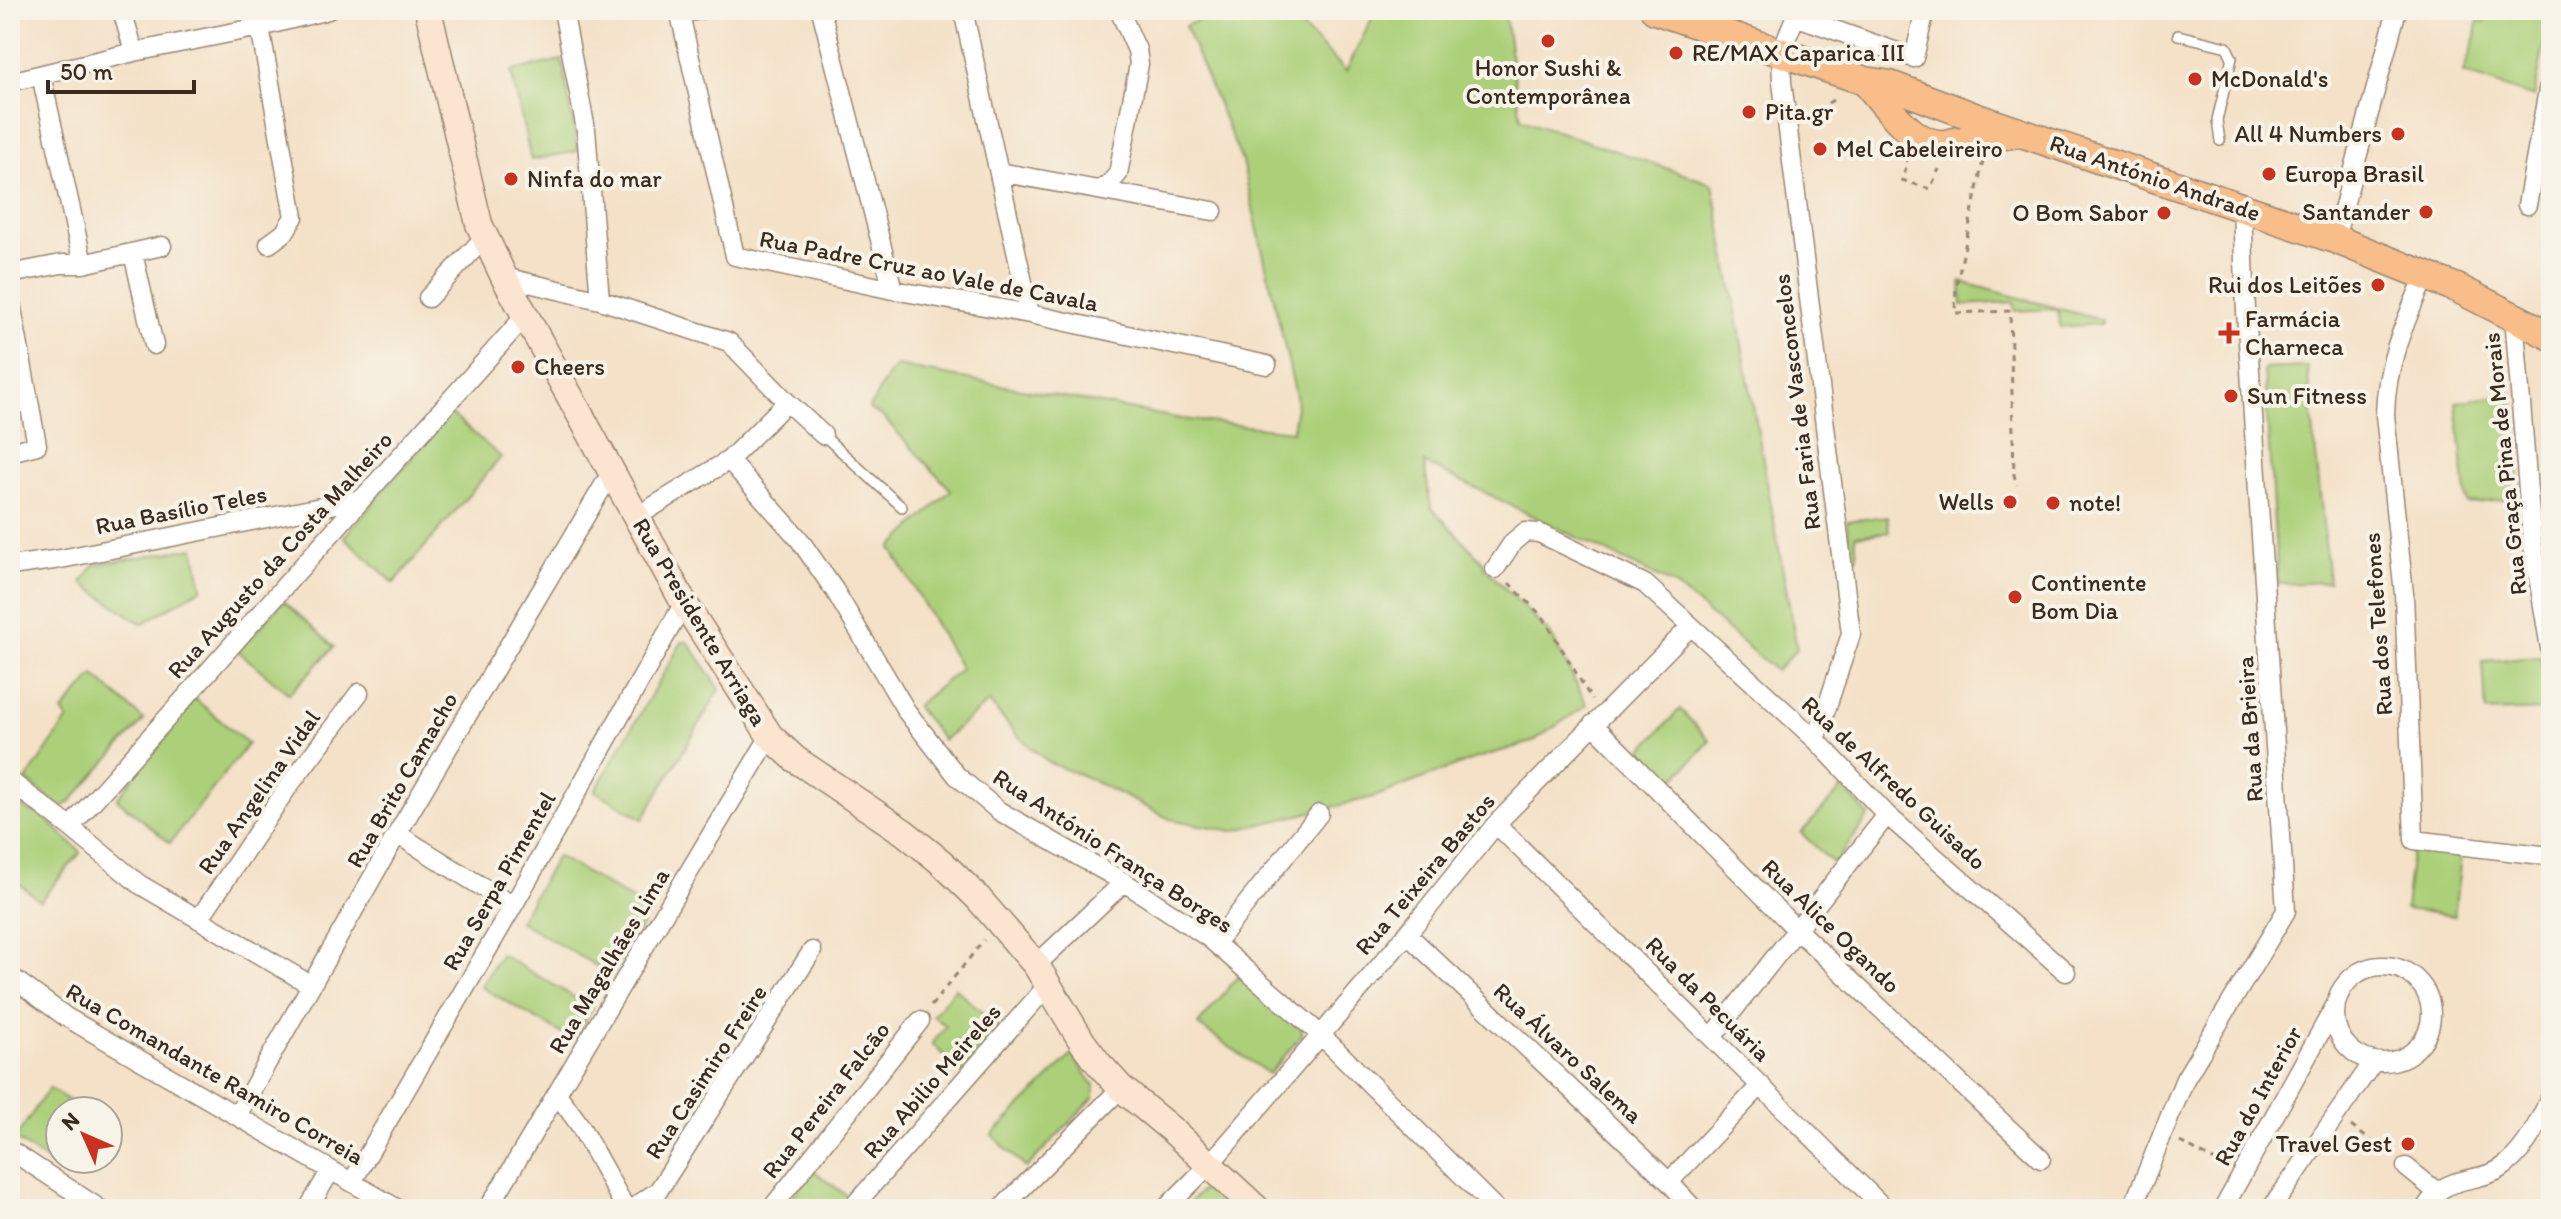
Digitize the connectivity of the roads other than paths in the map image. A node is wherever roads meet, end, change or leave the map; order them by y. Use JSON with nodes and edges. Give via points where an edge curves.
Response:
{"nodes":[{"id":1,"x":122,"y":10,"type":"edge"},
{"id":2,"x":328,"y":10,"type":"edge"},
{"id":3,"x":428,"y":10,"type":"edge"},
{"id":4,"x":563,"y":10,"type":"edge"},
{"id":5,"x":700,"y":10,"type":"edge"},
{"id":6,"x":821,"y":10,"type":"edge"},
{"id":7,"x":963,"y":10,"type":"edge"},
{"id":8,"x":1119,"y":10,"type":"edge"},
{"id":9,"x":2397,"y":10,"type":"edge"},
{"id":10,"x":1663,"y":11,"type":"edge"},
{"id":11,"x":680,"y":12,"type":"edge"},
{"id":12,"x":1918,"y":12,"type":"edge"},
{"id":13,"x":1796,"y":13,"type":"edge"},
{"id":14,"x":260,"y":27,"type":"junction"},
{"id":15,"x":2178,"y":35,"type":"dead end"},
{"id":16,"x":134,"y":52,"type":"junction"},
{"id":17,"x":1781,"y":52,"type":"junction"},
{"id":18,"x":2551,"y":74,"type":"edge"},
{"id":19,"x":41,"y":75,"type":"junction"},
{"id":20,"x":1865,"y":81,"type":"junction"},
{"id":21,"x":10,"y":82,"type":"edge"},
{"id":22,"x":1927,"y":100,"type":"junction"},
{"id":23,"x":1955,"y":110,"type":"junction"},
{"id":24,"x":1905,"y":128,"type":"junction"},
{"id":25,"x":2024,"y":133,"type":"junction"},
{"id":26,"x":2220,"y":141,"type":"dead end"},
{"id":27,"x":1954,"y":142,"type":"junction"},
{"id":28,"x":999,"y":172,"type":"junction"},
{"id":29,"x":1099,"y":190,"type":"junction"},
{"id":30,"x":2527,"y":205,"type":"dead end"},
{"id":31,"x":2242,"y":207,"type":"junction"},
{"id":32,"x":1213,"y":211,"type":"dead end"},
{"id":33,"x":485,"y":237,"type":"junction"},
{"id":34,"x":2335,"y":239,"type":"junction"},
{"id":35,"x":269,"y":244,"type":"dead end"},
{"id":36,"x":162,"y":246,"type":"dead end"},
{"id":37,"x":133,"y":253,"type":"junction"},
{"id":38,"x":83,"y":264,"type":"junction"},
{"id":39,"x":10,"y":274,"type":"edge"},
{"id":40,"x":2426,"y":274,"type":"junction"},
{"id":41,"x":504,"y":277,"type":"junction"},
{"id":42,"x":893,"y":290,"type":"junction"},
{"id":43,"x":10,"y":298,"type":"edge"},
{"id":44,"x":428,"y":298,"type":"dead end"},
{"id":45,"x":600,"y":300,"type":"junction"},
{"id":46,"x":1030,"y":314,"type":"junction"},
{"id":47,"x":526,"y":315,"type":"junction"},
{"id":48,"x":2514,"y":316,"type":"junction"},
{"id":49,"x":2551,"y":336,"type":"edge"},
{"id":50,"x":154,"y":345,"type":"dead end"},
{"id":51,"x":1267,"y":365,"type":"dead end"},
{"id":52,"x":787,"y":402,"type":"junction"},
{"id":53,"x":823,"y":435,"type":"joint"},
{"id":54,"x":10,"y":452,"type":"edge"},
{"id":55,"x":729,"y":460,"type":"junction"},
{"id":56,"x":611,"y":473,"type":"junction"},
{"id":57,"x":361,"y":499,"type":"junction"},
{"id":58,"x":902,"y":507,"type":"dead end"},
{"id":59,"x":636,"y":517,"type":"junction"},
{"id":60,"x":10,"y":566,"type":"edge"},
{"id":61,"x":1495,"y":569,"type":"road end"},
{"id":62,"x":684,"y":603,"type":"junction"},
{"id":63,"x":1690,"y":627,"type":"junction"},
{"id":64,"x":2551,"y":654,"type":"edge"},
{"id":65,"x":359,"y":693,"type":"dead end"},
{"id":66,"x":1593,"y":724,"type":"junction"},
{"id":67,"x":770,"y":736,"type":"junction"},
{"id":68,"x":1816,"y":740,"type":"junction"},
{"id":69,"x":10,"y":781,"type":"edge"},
{"id":70,"x":1319,"y":814,"type":"dead end"},
{"id":71,"x":1887,"y":815,"type":"junction"},
{"id":72,"x":1496,"y":824,"type":"junction"},
{"id":73,"x":70,"y":827,"type":"junction"},
{"id":74,"x":397,"y":834,"type":"junction"},
{"id":75,"x":2551,"y":856,"type":"edge"},
{"id":76,"x":1124,"y":882,"type":"junction"},
{"id":77,"x":513,"y":906,"type":"junction"},
{"id":78,"x":199,"y":919,"type":"junction"},
{"id":79,"x":1797,"y":930,"type":"junction"},
{"id":80,"x":1407,"y":934,"type":"junction"},
{"id":81,"x":1215,"y":943,"type":"junction"},
{"id":82,"x":812,"y":951,"type":"dead end"},
{"id":83,"x":2066,"y":972,"type":"dead end"},
{"id":84,"x":1042,"y":975,"type":"junction"},
{"id":85,"x":10,"y":976,"type":"edge"},
{"id":86,"x":311,"y":985,"type":"junction"},
{"id":87,"x":2335,"y":1006,"type":"junction"},
{"id":88,"x":920,"y":1021,"type":"road end"},
{"id":89,"x":1321,"y":1035,"type":"junction"},
{"id":90,"x":1713,"y":1036,"type":"junction"},
{"id":91,"x":2374,"y":1061,"type":"junction"},
{"id":92,"x":1761,"y":1085,"type":"junction"},
{"id":93,"x":1121,"y":1088,"type":"junction"},
{"id":94,"x":558,"y":1095,"type":"junction"},
{"id":95,"x":2551,"y":1097,"type":"edge"},
{"id":96,"x":238,"y":1114,"type":"junction"},
{"id":97,"x":10,"y":1150,"type":"edge"},
{"id":98,"x":2041,"y":1159,"type":"dead end"},
{"id":99,"x":1210,"y":1164,"type":"junction"},
{"id":100,"x":2406,"y":1167,"type":"road end"},
{"id":101,"x":331,"y":1170,"type":"junction"},
{"id":102,"x":352,"y":1182,"type":"junction"},
{"id":103,"x":1669,"y":1182,"type":"junction"},
{"id":104,"x":2437,"y":1192,"type":"junction"},
{"id":105,"x":100,"y":1209,"type":"edge"},
{"id":106,"x":308,"y":1209,"type":"edge"},
{"id":107,"x":398,"y":1209,"type":"edge"},
{"id":108,"x":488,"y":1209,"type":"edge"},
{"id":109,"x":626,"y":1209,"type":"edge"},
{"id":110,"x":632,"y":1209,"type":"edge"},
{"id":111,"x":771,"y":1209,"type":"edge"},
{"id":112,"x":851,"y":1209,"type":"edge"},
{"id":113,"x":1001,"y":1209,"type":"edge"},
{"id":114,"x":1165,"y":1209,"type":"edge"},
{"id":115,"x":1257,"y":1209,"type":"edge"},
{"id":116,"x":1496,"y":1209,"type":"edge"},
{"id":117,"x":1694,"y":1209,"type":"edge"},
{"id":118,"x":1885,"y":1209,"type":"edge"},
{"id":119,"x":2132,"y":1209,"type":"edge"},
{"id":120,"x":2223,"y":1209,"type":"edge"},
{"id":121,"x":2271,"y":1209,"type":"edge"},
{"id":122,"x":2425,"y":1209,"type":"edge"}],
"edges":[{"from":1,"to":16,"type":"street"},
{"from":2,"to":14,"type":"street"},
{"from":3,"to":33,"type":"street","name":"Rua Presidente Arriaga"},
{"from":4,"to":45,"type":"street","via":[[586,130]]},
{"from":5,"to":11,"type":"street"},
{"from":6,"to":42,"type":"street"},
{"from":7,"to":28,"type":"street"},
{"from":8,"to":29,"type":"street","via":[[1137,50],[1139,73],[1118,174]]},
{"from":9,"to":34,"type":"street"},
{"from":10,"to":17,"type":"main road"},
{"from":11,"to":42,"type":"street","name":"Rua Padre Cruz ao Vale de Cavala","via":[[735,256]]},
{"from":12,"to":13,"type":"street","via":[[1914,58]]},
{"from":13,"to":17,"type":"street"},
{"from":14,"to":16,"type":"street"},
{"from":14,"to":35,"type":"street","via":[[294,217]]},
{"from":15,"to":26,"type":"lane","via":[[2231,52],[2217,120]]},
{"from":16,"to":19,"type":"street"},
{"from":17,"to":20,"type":"main road"},
{"from":17,"to":68,"type":"street","name":"Rua Faria de Vasconcelos","via":[[1851,634]]},
{"from":18,"to":30,"type":"street"},
{"from":19,"to":21,"type":"street"},
{"from":19,"to":38,"type":"street"},
{"from":20,"to":22,"type":"main road"},
{"from":20,"to":24,"type":"main road"},
{"from":22,"to":23,"type":"main road"},
{"from":22,"to":24,"type":"main road","via":[[1908,103],[1901,119]]},
{"from":23,"to":25,"type":"main road","name":"Rua António Andrade"},
{"from":23,"to":27,"type":"main road","via":[[1964,123]]},
{"from":24,"to":27,"type":"main road","via":[[1937,144]]},
{"from":25,"to":27,"type":"main road","name":"Rua António Andrade"},
{"from":25,"to":31,"type":"main road","name":"Rua António Andrade"},
{"from":28,"to":29,"type":"street"},
{"from":28,"to":46,"type":"street"},
{"from":29,"to":32,"type":"street"},
{"from":31,"to":34,"type":"main road","name":"Rua António Andrade"},
{"from":31,"to":119,"type":"street","name":"Rua da Brieira","via":[[2286,911],[2185,1079]]},
{"from":33,"to":41,"type":"street","name":"Rua Presidente Arriaga"},
{"from":33,"to":44,"type":"street"},
{"from":34,"to":40,"type":"main road","name":"Rua António Andrade"},
{"from":36,"to":37,"type":"street"},
{"from":37,"to":38,"type":"street"},
{"from":37,"to":50,"type":"street"},
{"from":38,"to":39,"type":"street"},
{"from":40,"to":48,"type":"main road","name":"Rua António Andrade"},
{"from":40,"to":75,"type":"street","name":"Rua dos Telefones","via":[[2385,386],[2404,594],[2414,840]]},
{"from":41,"to":45,"type":"street"},
{"from":41,"to":47,"type":"street","name":"Rua Presidente Arriaga"},
{"from":42,"to":46,"type":"street","name":"Rua Padre Cruz ao Vale de Cavala"},
{"from":43,"to":54,"type":"street","via":[[37,445]]},
{"from":45,"to":52,"type":"street","via":[[729,342]]},
{"from":46,"to":51,"type":"street","name":"Rua Padre Cruz ao Vale de Cavala"},
{"from":47,"to":56,"type":"street","name":"Rua Presidente Arriaga"},
{"from":47,"to":57,"type":"street","name":"Rua Augusto da Costa Malheiro"},
{"from":48,"to":49,"type":"main road","name":"Rua António Andrade"},
{"from":48,"to":64,"type":"street","name":"Rua Graça Pina de Morais","via":[[2532,540]]},
{"from":52,"to":53,"type":"street"},
{"from":52,"to":55,"type":"street"},
{"from":53,"to":58,"type":"lane"},
{"from":55,"to":59,"type":"street"},
{"from":55,"to":76,"type":"street","name":"Rua António França Borges","via":[[799,539],[907,712],[957,776],[999,811]]},
{"from":56,"to":59,"type":"street","name":"Rua Presidente Arriaga"},
{"from":56,"to":74,"type":"street","name":"Rua Brito Camacho"},
{"from":57,"to":60,"type":"street","name":"Rua Basílio Teles"},
{"from":57,"to":73,"type":"street","name":"Rua Augusto da Costa Malheiro"},
{"from":59,"to":62,"type":"street","name":"Rua Presidente Arriaga"},
{"from":61,"to":63,"type":"street","name":"Rua de Alfredo Guisado","via":[[1525,532],[1539,533],[1645,584]]},
{"from":62,"to":67,"type":"street","name":"Rua Presidente Arriaga"},
{"from":62,"to":77,"type":"street","name":"Rua Serpa Pimentel"},
{"from":63,"to":66,"type":"street","name":"Rua Teixeira Bastos"},
{"from":63,"to":68,"type":"street","name":"Rua de Alfredo Guisado"},
{"from":65,"to":78,"type":"street","name":"Rua Angelina Vidal"},
{"from":66,"to":72,"type":"street","name":"Rua Teixeira Bastos"},
{"from":66,"to":79,"type":"street","name":"Rua Alice Ogando"},
{"from":67,"to":84,"type":"street","name":"Rua Presidente Arriaga","via":[[941,862]]},
{"from":67,"to":94,"type":"street","name":"Rua Magalhães Lima"},
{"from":68,"to":71,"type":"street","name":"Rua de Alfredo Guisado"},
{"from":69,"to":73,"type":"street"},
{"from":70,"to":81,"type":"street"},
{"from":71,"to":79,"type":"street"},
{"from":71,"to":83,"type":"street","name":"Rua de Alfredo Guisado"},
{"from":72,"to":80,"type":"street","name":"Rua Teixeira Bastos"},
{"from":72,"to":90,"type":"street","name":"Rua da Pecuária"},
{"from":73,"to":78,"type":"street","via":[[139,884]]},
{"from":74,"to":77,"type":"street"},
{"from":74,"to":86,"type":"street","name":"Rua Brito Camacho"},
{"from":76,"to":81,"type":"street","name":"Rua António França Borges"},
{"from":76,"to":84,"type":"street","name":"Rua Abilio Meireles"},
{"from":77,"to":102,"type":"street","name":"Rua Serpa Pimentel"},
{"from":78,"to":86,"type":"street"},
{"from":79,"to":90,"type":"street"},
{"from":79,"to":98,"type":"street","name":"Rua Alice Ogando"},
{"from":80,"to":89,"type":"street","name":"Rua Teixeira Bastos"},
{"from":80,"to":103,"type":"street","name":"Rua Álvaro Salema"},
{"from":81,"to":89,"type":"street","name":"Rua António França Borges"},
{"from":82,"to":110,"type":"street","name":"Rua Casimiro Freire","via":[[658,1191]]},
{"from":84,"to":93,"type":"street","name":"Rua Presidente Arriaga","via":[[1083,1043]]},
{"from":84,"to":112,"type":"street","name":"Rua Abilio Meireles"},
{"from":85,"to":96,"type":"street","name":"Rua Comandante Ramiro Correia","via":[[66,1017]]},
{"from":86,"to":96,"type":"street","name":"Rua Brito Camacho"},
{"from":87,"to":91,"type":"street","name":"Rua do Interior","via":[[2335,1021],[2348,1047]]},
{"from":87,"to":91,"type":"street","name":"Rua do Interior","via":[[2349,979],[2376,966],[2406,971],[2427,992],[2432,1007],[2426,1037],[2404,1057]]},
{"from":87,"to":120,"type":"street","name":"Rua do Interior"},
{"from":88,"to":111,"type":"street","name":"Rua Pereira Falcão"},
{"from":89,"to":99,"type":"street","name":"Rua Teixeira Bastos"},
{"from":89,"to":116,"type":"street","name":"Rua António França Borges"},
{"from":90,"to":92,"type":"street","name":"Rua da Pecuária"},
{"from":91,"to":121,"type":"street"},
{"from":92,"to":103,"type":"street"},
{"from":92,"to":118,"type":"street","name":"Rua da Pecuária"},
{"from":93,"to":99,"type":"street","name":"Rua Presidente Arriaga"},
{"from":93,"to":113,"type":"street"},
{"from":94,"to":108,"type":"street","name":"Rua Magalhães Lima"},
{"from":94,"to":109,"type":"street"},
{"from":95,"to":104,"type":"street","via":[[2517,1155],[2499,1170]]},
{"from":96,"to":101,"type":"street","name":"Rua Comandante Ramiro Correia"},
{"from":97,"to":105,"type":"street"},
{"from":99,"to":114,"type":"street","name":"Rua Teixeira Bastos"},
{"from":99,"to":115,"type":"street","name":"Rua Presidente Arriaga"},
{"from":100,"to":104,"type":"street"},
{"from":101,"to":102,"type":"street","name":"Rua Comandante Ramiro Correia"},
{"from":101,"to":106,"type":"street"},
{"from":102,"to":107,"type":"street","name":"Rua Comandante Ramiro Correia"},
{"from":103,"to":117,"type":"street","name":"Rua Álvaro Salema"},
{"from":104,"to":122,"type":"street"}]}
